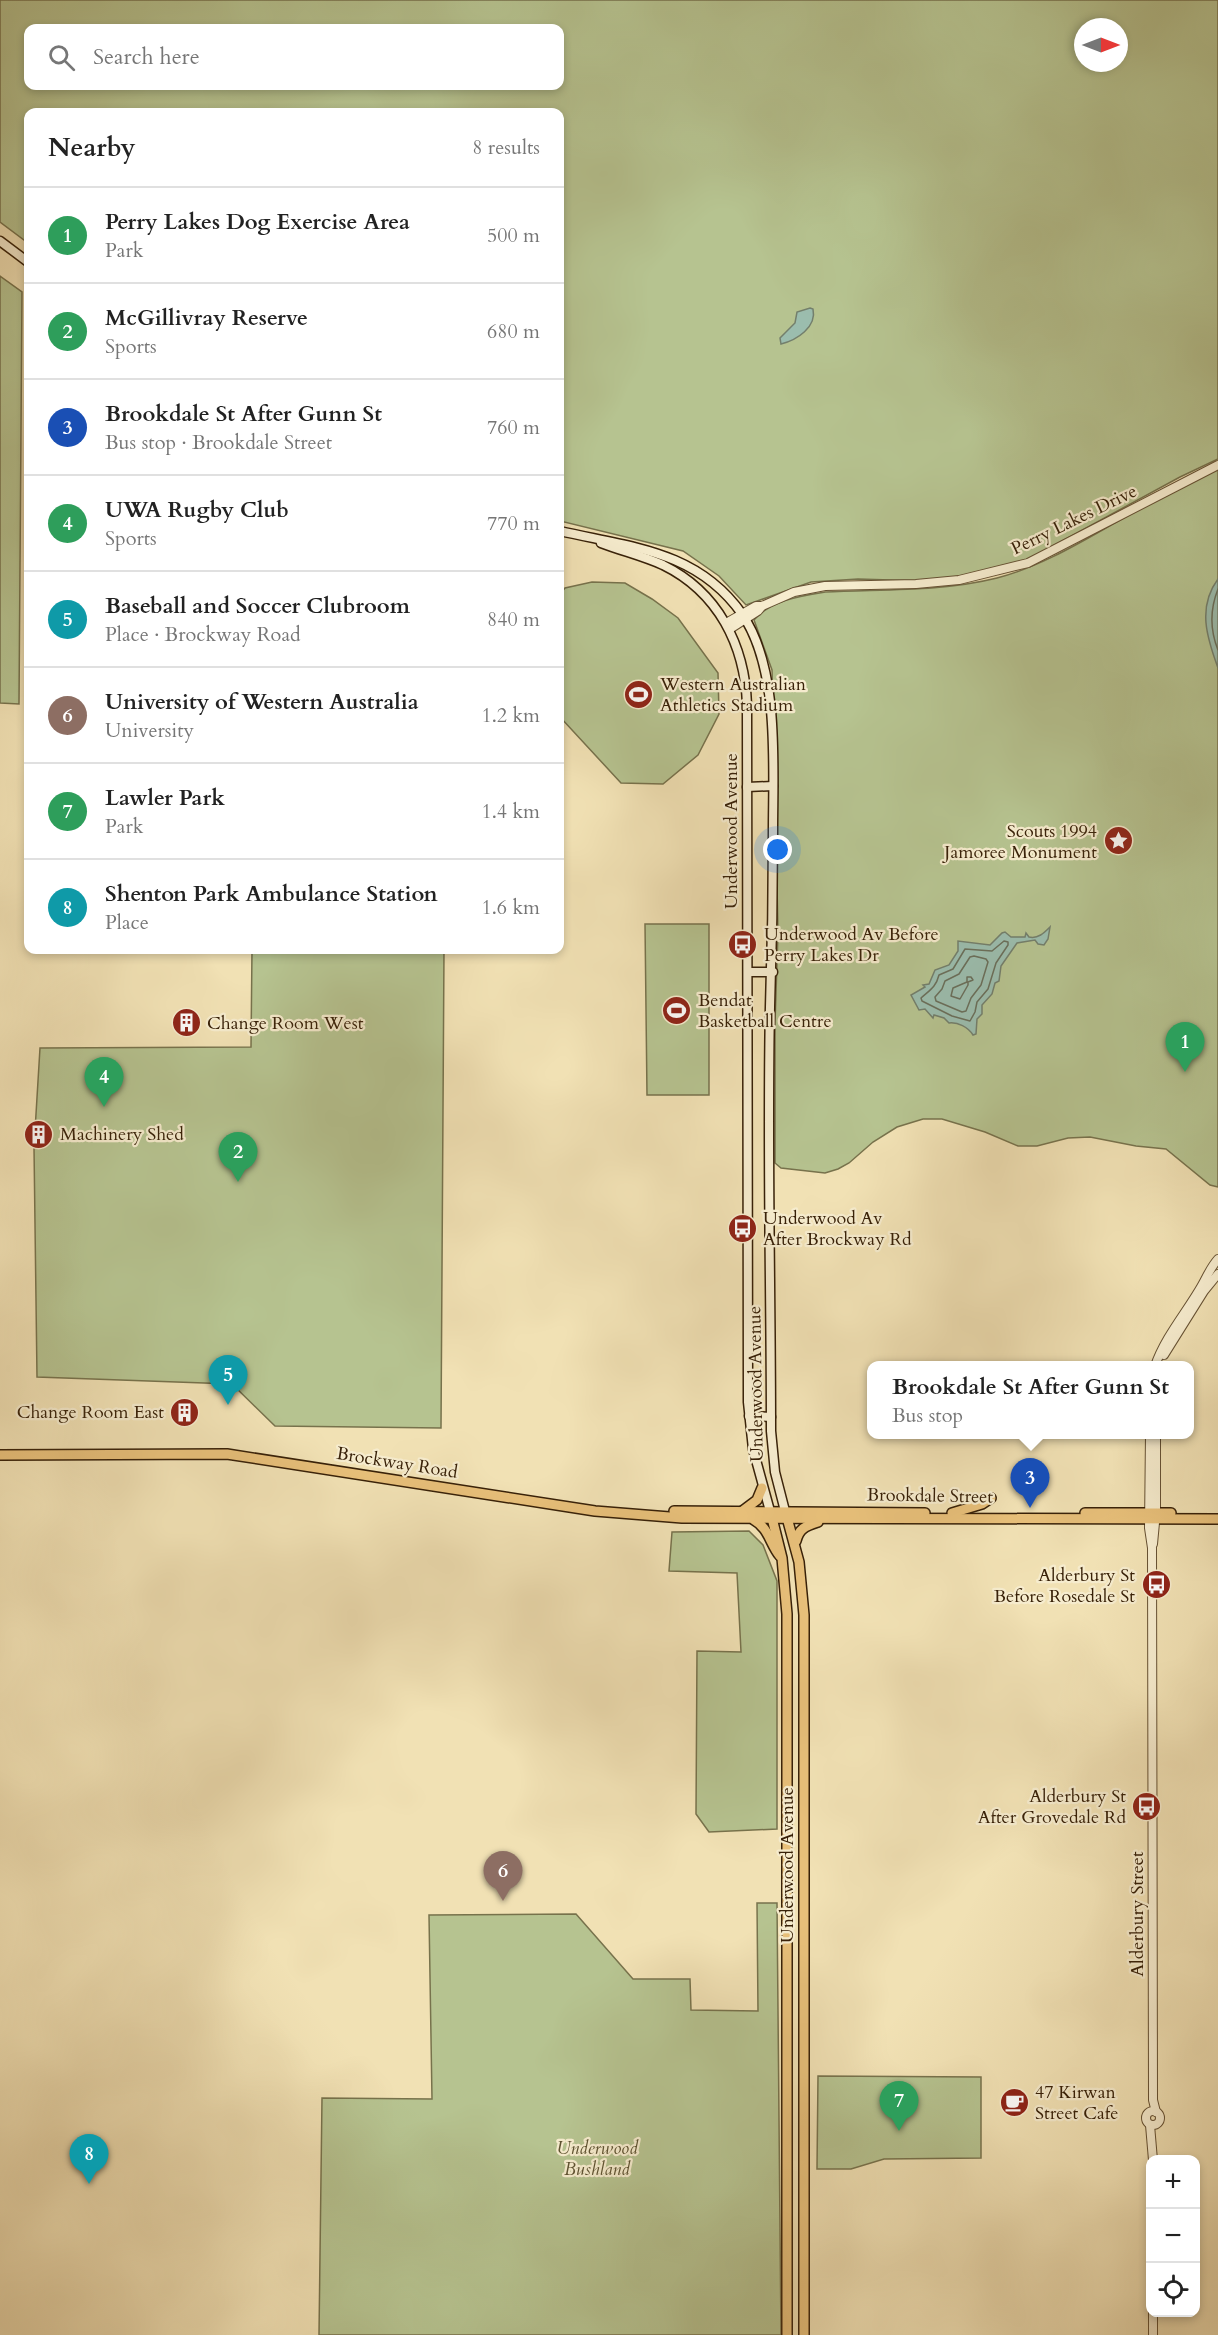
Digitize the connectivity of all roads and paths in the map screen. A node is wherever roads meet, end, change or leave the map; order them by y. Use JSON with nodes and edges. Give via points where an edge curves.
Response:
{"nodes":[{"id":1,"x":0,"y":241,"type":"edge"},
{"id":2,"x":24,"y":259,"type":"edge"},
{"id":3,"x":1218,"y":465,"type":"edge"},
{"id":4,"x":564,"y":532,"type":"edge"},
{"id":5,"x":590,"y":538,"type":"junction"},
{"id":6,"x":744,"y":616,"type":"junction"},
{"id":7,"x":728,"y":626,"type":"junction"},
{"id":8,"x":773,"y":786,"type":"junction"},
{"id":9,"x":747,"y":787,"type":"junction"},
{"id":10,"x":748,"y":972,"type":"junction"},
{"id":11,"x":773,"y":972,"type":"junction"},
{"id":12,"x":1218,"y":1259,"type":"edge"},
{"id":13,"x":1218,"y":1274,"type":"edge"},
{"id":14,"x":1157,"y":1361,"type":"edge"},
{"id":15,"x":1162,"y":1361,"type":"edge"},
{"id":16,"x":749,"y":1416,"type":"junction"},
{"id":17,"x":771,"y":1417,"type":"junction"},
{"id":18,"x":1150,"y":1439,"type":"edge"},
{"id":19,"x":1156,"y":1439,"type":"edge"},
{"id":20,"x":0,"y":1449,"type":"edge"},
{"id":21,"x":0,"y":1455,"type":"edge"},
{"id":22,"x":762,"y":1488,"type":"junction"},
{"id":23,"x":991,"y":1498,"type":"dead end"},
{"id":24,"x":741,"y":1512,"type":"junction"},
{"id":25,"x":1218,"y":1512,"type":"edge"},
{"id":26,"x":952,"y":1513,"type":"junction"},
{"id":27,"x":771,"y":1515,"type":"junction"},
{"id":28,"x":787,"y":1516,"type":"junction"},
{"id":29,"x":1153,"y":1516,"type":"junction"},
{"id":30,"x":752,"y":1519,"type":"junction"},
{"id":31,"x":826,"y":1519,"type":"junction"},
{"id":32,"x":1218,"y":1519,"type":"edge"},
{"id":33,"x":796,"y":1544,"type":"junction"},
{"id":34,"x":782,"y":1558,"type":"junction"},
{"id":35,"x":1153,"y":2112,"type":"junction"},
{"id":36,"x":1153,"y":2125,"type":"junction"},
{"id":37,"x":1153,"y":2155,"type":"edge"},
{"id":38,"x":1153,"y":2317,"type":"edge"},
{"id":39,"x":787,"y":2335,"type":"edge"},
{"id":40,"x":804,"y":2335,"type":"edge"},
{"id":41,"x":1153,"y":2335,"type":"edge"}],
"edges":[{"from":1,"to":2,"type":"main road"},
{"from":3,"to":6,"type":"street","name":"Perry Lakes Drive","via":[[1028,563],[959,580],[825,586],[756,606]]},
{"from":4,"to":5,"type":"main road"},
{"from":5,"to":6,"type":"main road","name":"Underwood Avenue","via":[[619,542],[685,563],[717,585]]},
{"from":5,"to":7,"type":"main road","name":"Underwood Avenue","via":[[676,572],[707,598]]},
{"from":6,"to":7,"type":"street","name":"Perry Lakes Drive"},
{"from":6,"to":8,"type":"main road","name":"Underwood Avenue","via":[[766,671]]},
{"from":7,"to":9,"type":"main road","name":"Underwood Avenue","via":[[738,648],[745,682]]},
{"from":8,"to":9,"type":"main road"},
{"from":8,"to":11,"type":"main road","name":"Underwood Avenue"},
{"from":9,"to":10,"type":"main road","name":"Underwood Avenue"},
{"from":10,"to":11,"type":"main road"},
{"from":10,"to":16,"type":"main road","name":"Underwood Avenue"},
{"from":11,"to":17,"type":"main road","name":"Underwood Avenue"},
{"from":12,"to":14,"type":"street"},
{"from":13,"to":15,"type":"street"},
{"from":16,"to":17,"type":"main road"},
{"from":16,"to":22,"type":"main road","name":"Underwood Avenue"},
{"from":17,"to":28,"type":"main road","name":"Underwood Avenue","via":[[773,1460]]},
{"from":18,"to":29,"type":"street","name":"Alderbury Street"},
{"from":19,"to":29,"type":"street","name":"Alderbury Street"},
{"from":20,"to":24,"type":"main road","name":"Brockway Road","via":[[226,1448],[613,1507]]},
{"from":21,"to":30,"type":"main road","name":"Brockway Road","via":[[227,1454],[605,1512]]},
{"from":22,"to":24,"type":"main road","via":[[757,1500]]},
{"from":22,"to":27,"type":"main road","name":"Underwood Avenue"},
{"from":23,"to":26,"type":"main road"},
{"from":24,"to":27,"type":"main road","name":"Brockway Road"},
{"from":25,"to":29,"type":"main road","name":"Brookdale Street"},
{"from":26,"to":28,"type":"main road","name":"Brookdale Street"},
{"from":26,"to":29,"type":"main road","name":"Brookdale Street"},
{"from":27,"to":28,"type":"main road","name":"Brockway Road"},
{"from":27,"to":30,"type":"main road","name":"Brockway Road"},
{"from":27,"to":34,"type":"main road","name":"Underwood Avenue"},
{"from":28,"to":31,"type":"main road","name":"Brookdale Street"},
{"from":28,"to":33,"type":"main road","name":"Underwood Avenue"},
{"from":29,"to":31,"type":"main road","name":"Brookdale Street"},
{"from":29,"to":32,"type":"main road","name":"Brookdale Street"},
{"from":29,"to":35,"type":"street","name":"Alderbury Street"},
{"from":30,"to":34,"type":"main road","via":[[765,1528]]},
{"from":31,"to":33,"type":"main road","via":[[803,1528]]},
{"from":33,"to":40,"type":"main road","name":"Underwood Avenue","via":[[804,1625]]},
{"from":34,"to":39,"type":"main road","name":"Underwood Avenue","via":[[787,1614]]},
{"from":35,"to":36,"type":"street","via":[[1160,2119]]},
{"from":35,"to":36,"type":"street","via":[[1145,2119]]},
{"from":36,"to":37,"type":"street"},
{"from":38,"to":41,"type":"street"}]}
